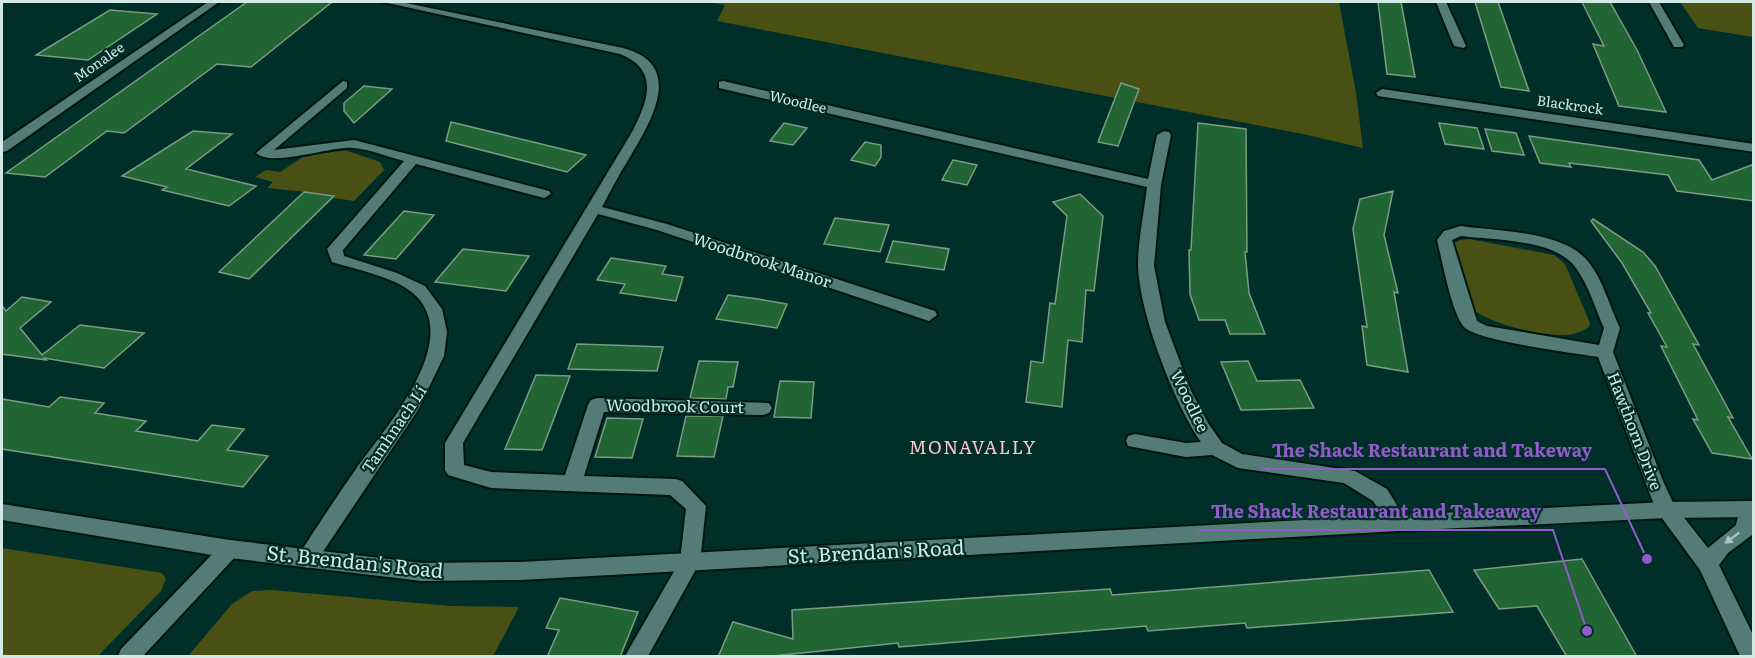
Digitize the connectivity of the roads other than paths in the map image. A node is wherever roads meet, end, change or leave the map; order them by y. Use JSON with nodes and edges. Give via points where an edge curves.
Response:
{"nodes":[{"id":1,"x":214,"y":2,"type":"edge"},
{"id":2,"x":388,"y":2,"type":"edge"},
{"id":3,"x":1441,"y":2,"type":"edge"},
{"id":4,"x":1654,"y":2,"type":"edge"},
{"id":5,"x":1678,"y":45,"type":"dead end"},
{"id":6,"x":1460,"y":46,"type":"dead end"},
{"id":7,"x":723,"y":85,"type":"dead end"},
{"id":8,"x":343,"y":86,"type":"dead end"},
{"id":9,"x":1382,"y":93,"type":"dead end"},
{"id":10,"x":1164,"y":135,"type":"dead end"},
{"id":11,"x":1754,"y":147,"type":"edge"},
{"id":12,"x":2,"y":148,"type":"edge"},
{"id":13,"x":412,"y":160,"type":"junction"},
{"id":14,"x":1154,"y":184,"type":"junction"},
{"id":15,"x":544,"y":194,"type":"dead end"},
{"id":16,"x":594,"y":209,"type":"junction"},
{"id":17,"x":929,"y":315,"type":"dead end"},
{"id":18,"x":1605,"y":352,"type":"junction"},
{"id":19,"x":763,"y":408,"type":"dead end"},
{"id":20,"x":1135,"y":441,"type":"dead end"},
{"id":21,"x":1215,"y":448,"type":"junction"},
{"id":22,"x":572,"y":483,"type":"junction"},
{"id":23,"x":1751,"y":509,"type":"edge"},
{"id":24,"x":1666,"y":510,"type":"junction"},
{"id":25,"x":2,"y":512,"type":"edge"},
{"id":26,"x":1398,"y":523,"type":"junction"},
{"id":27,"x":230,"y":549,"type":"junction"},
{"id":28,"x":307,"y":559,"type":"junction"},
{"id":29,"x":690,"y":562,"type":"junction"},
{"id":30,"x":1708,"y":564,"type":"junction"},
{"id":31,"x":129,"y":657,"type":"edge"},
{"id":32,"x":636,"y":657,"type":"edge"},
{"id":33,"x":1751,"y":657,"type":"edge"}],
"edges":[{"from":1,"to":12,"type":"street","name":"Monalee"},
{"from":2,"to":16,"type":"street","via":[[641,57],[651,71],[653,90],[647,112]]},
{"from":3,"to":6,"type":"street"},
{"from":4,"to":5,"type":"street"},
{"from":7,"to":14,"type":"street","name":"Woodlee"},
{"from":8,"to":13,"type":"street","via":[[263,153],[282,155],[354,144]]},
{"from":9,"to":11,"type":"street","name":"Blackrock"},
{"from":10,"to":14,"type":"street","name":"Woodlee"},
{"from":13,"to":15,"type":"street"},
{"from":13,"to":28,"type":"street","name":"Tamhnach Lí","via":[[335,249],[337,259],[418,290],[437,315],[437,349],[426,384]]},
{"from":14,"to":21,"type":"street","name":"Woodlee","via":[[1146,266],[1157,322],[1182,391]]},
{"from":16,"to":17,"type":"street","name":"Woodbrook Manor","via":[[662,227]]},
{"from":16,"to":22,"type":"street","via":[[454,444],[455,470],[491,480]]},
{"from":18,"to":18,"type":"street","name":"Hawthorn Drive","via":[[1612,328],[1580,262],[1569,252],[1548,244],[1461,231],[1444,240],[1471,325],[1484,331]]},
{"from":18,"to":24,"type":"street","name":"Hawthorn Drive"},
{"from":19,"to":22,"type":"street","name":"Woodbrook Court","via":[[597,405]]},
{"from":20,"to":21,"type":"street","via":[[1185,450]]},
{"from":21,"to":26,"type":"street","name":"Woodlee","via":[[1238,461],[1348,476],[1380,495]]},
{"from":22,"to":29,"type":"street","via":[[675,487],[696,506]]},
{"from":23,"to":24,"type":"street","name":"St. Brendan's Road"},
{"from":23,"to":30,"type":"street","one_way":true,"via":[[1745,529],[1721,547]]},
{"from":24,"to":26,"type":"street","name":"St. Brendan's Road"},
{"from":24,"to":30,"type":"street","name":"Hawthorn Drive"},
{"from":25,"to":27,"type":"street","name":"St. Brendan's Road"},
{"from":26,"to":29,"type":"street","name":"St. Brendan's Road"},
{"from":27,"to":28,"type":"street","name":"St. Brendan's Road"},
{"from":27,"to":31,"type":"street"},
{"from":28,"to":29,"type":"street","name":"St. Brendan's Road","via":[[422,572]]},
{"from":29,"to":32,"type":"street"},
{"from":30,"to":33,"type":"street","name":"Hawthorn Drive"}]}
